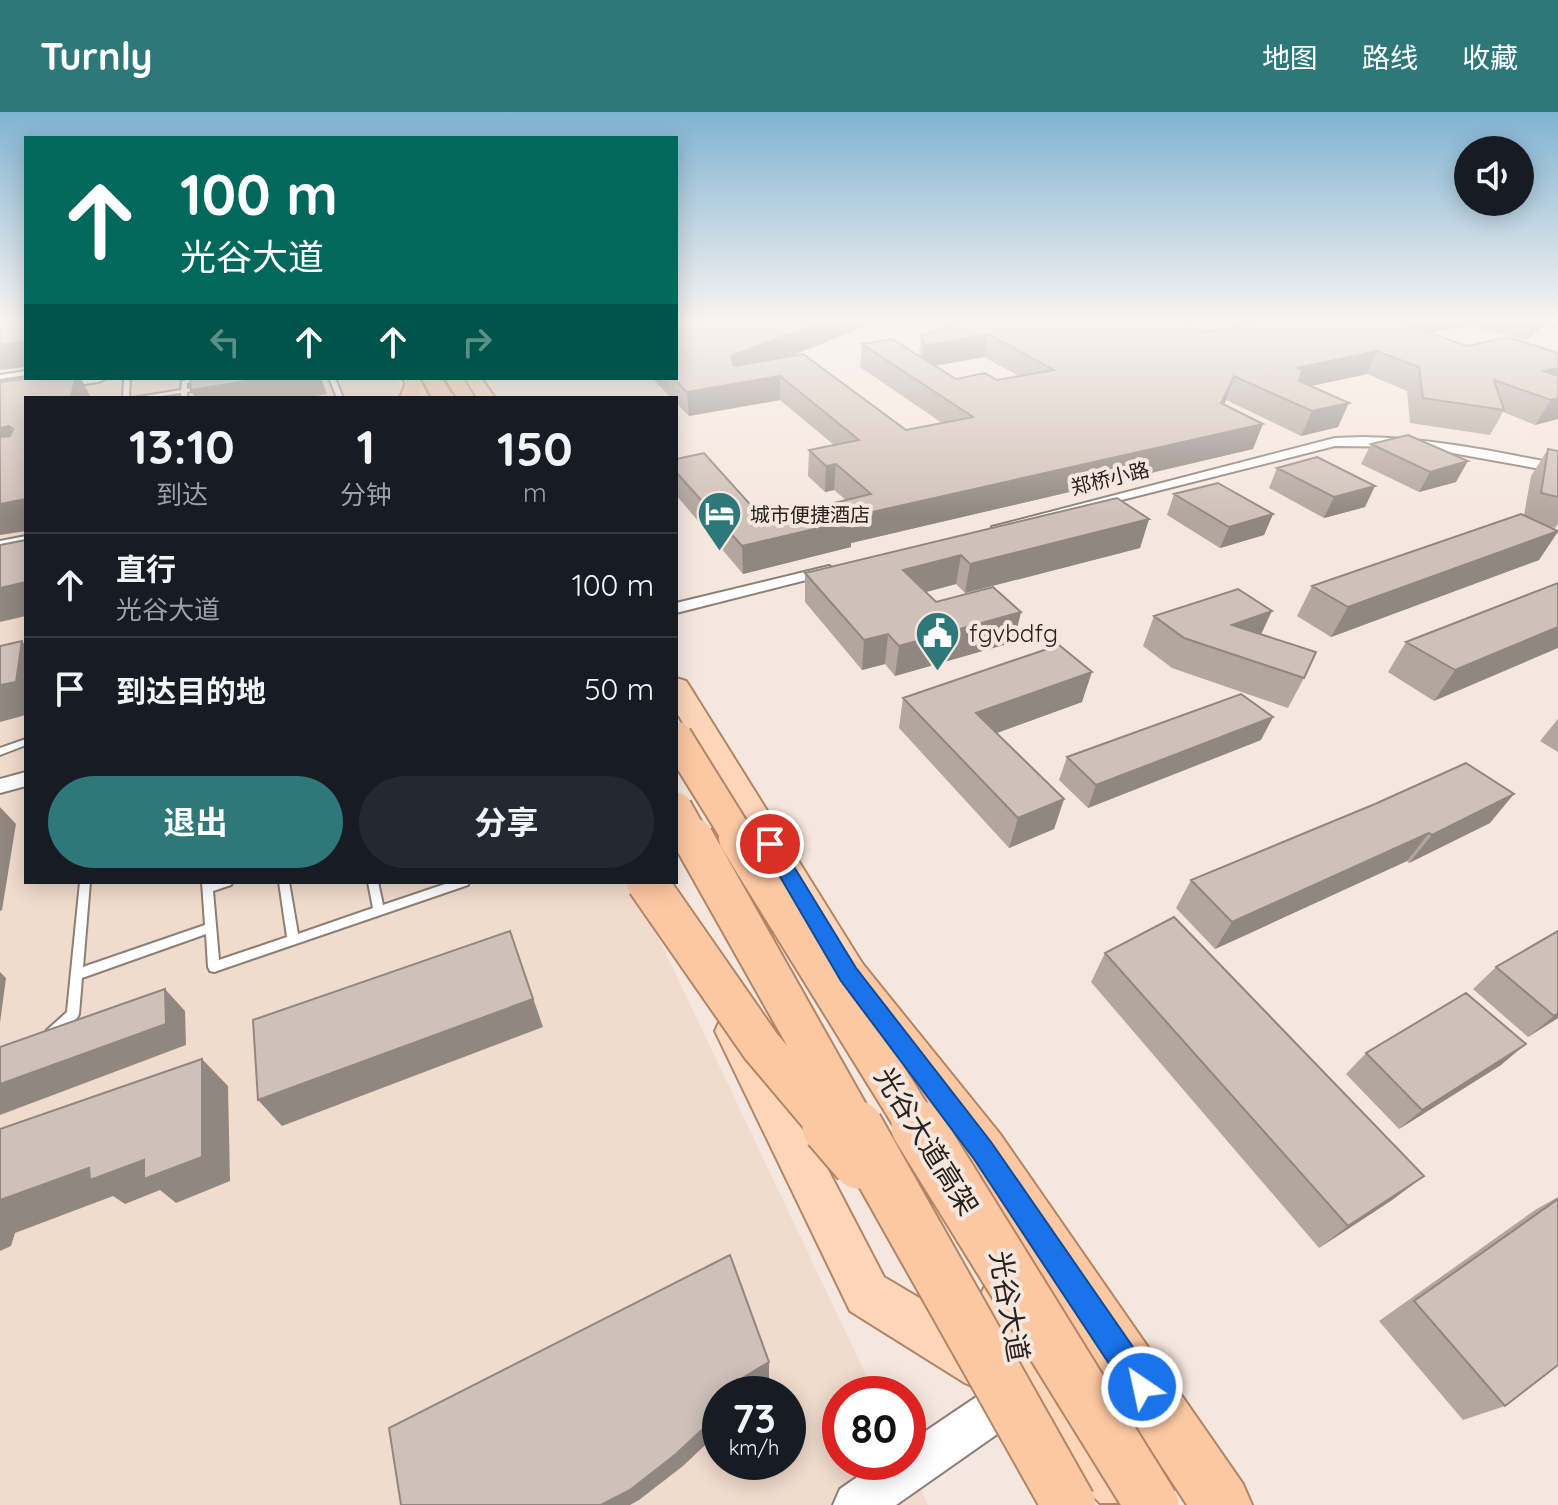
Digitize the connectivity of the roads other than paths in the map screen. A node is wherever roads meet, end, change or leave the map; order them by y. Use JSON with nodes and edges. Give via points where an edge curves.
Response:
{"nodes":[{"id":1,"x":42,"y":386,"type":"edge"},
{"id":2,"x":211,"y":386,"type":"edge"},
{"id":3,"x":417,"y":387,"type":"edge"},
{"id":4,"x":0,"y":392,"type":"edge"},
{"id":5,"x":184,"y":394,"type":"edge"},
{"id":6,"x":160,"y":396,"type":"edge"},
{"id":7,"x":438,"y":396,"type":"edge"},
{"id":8,"x":1558,"y":468,"type":"edge"},
{"id":9,"x":982,"y":531,"type":"edge"},
{"id":10,"x":24,"y":538,"type":"edge"},
{"id":11,"x":0,"y":543,"type":"edge"},
{"id":12,"x":845,"y":566,"type":"edge"},
{"id":13,"x":678,"y":608,"type":"edge"},
{"id":14,"x":678,"y":690,"type":"edge"},
{"id":15,"x":678,"y":740,"type":"edge"},
{"id":16,"x":24,"y":743,"type":"edge"},
{"id":17,"x":0,"y":752,"type":"edge"},
{"id":18,"x":24,"y":780,"type":"edge"},
{"id":19,"x":0,"y":786,"type":"edge"},
{"id":20,"x":678,"y":812,"type":"edge"},
{"id":21,"x":85,"y":884,"type":"edge"},
{"id":22,"x":284,"y":884,"type":"edge"},
{"id":23,"x":373,"y":884,"type":"edge"},
{"id":24,"x":454,"y":884,"type":"edge"},
{"id":25,"x":648,"y":884,"type":"edge"},
{"id":26,"x":661,"y":884,"type":"edge"},
{"id":27,"x":208,"y":885,"type":"edge"},
{"id":28,"x":379,"y":911,"type":"junction"},
{"id":29,"x":211,"y":927,"type":"junction"},
{"id":30,"x":293,"y":940,"type":"junction"},
{"id":31,"x":76,"y":975,"type":"junction"},
{"id":32,"x":848,"y":975,"type":"junction"},
{"id":33,"x":37,"y":1042,"type":"edge"},
{"id":34,"x":915,"y":1228,"type":"junction"},
{"id":35,"x":1024,"y":1390,"type":"junction"},
{"id":36,"x":856,"y":1505,"type":"edge"},
{"id":37,"x":1047,"y":1505,"type":"edge"},
{"id":38,"x":1069,"y":1505,"type":"edge"},
{"id":39,"x":1143,"y":1505,"type":"edge"},
{"id":40,"x":1152,"y":1505,"type":"edge"},
{"id":41,"x":1222,"y":1505,"type":"edge"}],
"edges":[{"from":1,"to":4,"type":"street"},
{"from":2,"to":5,"type":"lane"},
{"from":3,"to":7,"type":"highway","bridge":true},
{"from":5,"to":6,"type":"lane"},
{"from":8,"to":9,"type":"street","name":"郑桥小路","via":[[1425,442],[1335,442]]},
{"from":10,"to":11,"type":"lane"},
{"from":12,"to":13,"type":"street"},
{"from":14,"to":32,"type":"main road","name":"光谷大道"},
{"from":15,"to":40,"type":"highway","name":"光谷大道高架","bridge":true},
{"from":16,"to":17,"type":"lane"},
{"from":18,"to":19,"type":"street"},
{"from":20,"to":34,"type":"highway","name":"光谷大道高架","bridge":true},
{"from":21,"to":31,"type":"lane"},
{"from":22,"to":30,"type":"lane"},
{"from":23,"to":28,"type":"lane"},
{"from":24,"to":28,"type":"lane"},
{"from":25,"to":34,"type":"highway","bridge":true,"via":[[761,1046]]},
{"from":26,"to":35,"type":"main road","name":"光谷大道","via":[[867,1294]]},
{"from":27,"to":29,"type":"lane"},
{"from":28,"to":30,"type":"lane"},
{"from":29,"to":30,"type":"lane","via":[[214,967]]},
{"from":29,"to":31,"type":"lane"},
{"from":31,"to":33,"type":"lane","via":[[73,1014]]},
{"from":32,"to":35,"type":"main road","name":"光谷大道","via":[[995,1220]]},
{"from":32,"to":41,"type":"highway","via":[[983,1150]]},
{"from":34,"to":38,"type":"highway","name":"光谷大道高架","bridge":true},
{"from":35,"to":36,"type":"street"},
{"from":35,"to":37,"type":"main road","name":"光谷大道"},
{"from":35,"to":39,"type":"main road","name":"光谷大道"}]}
